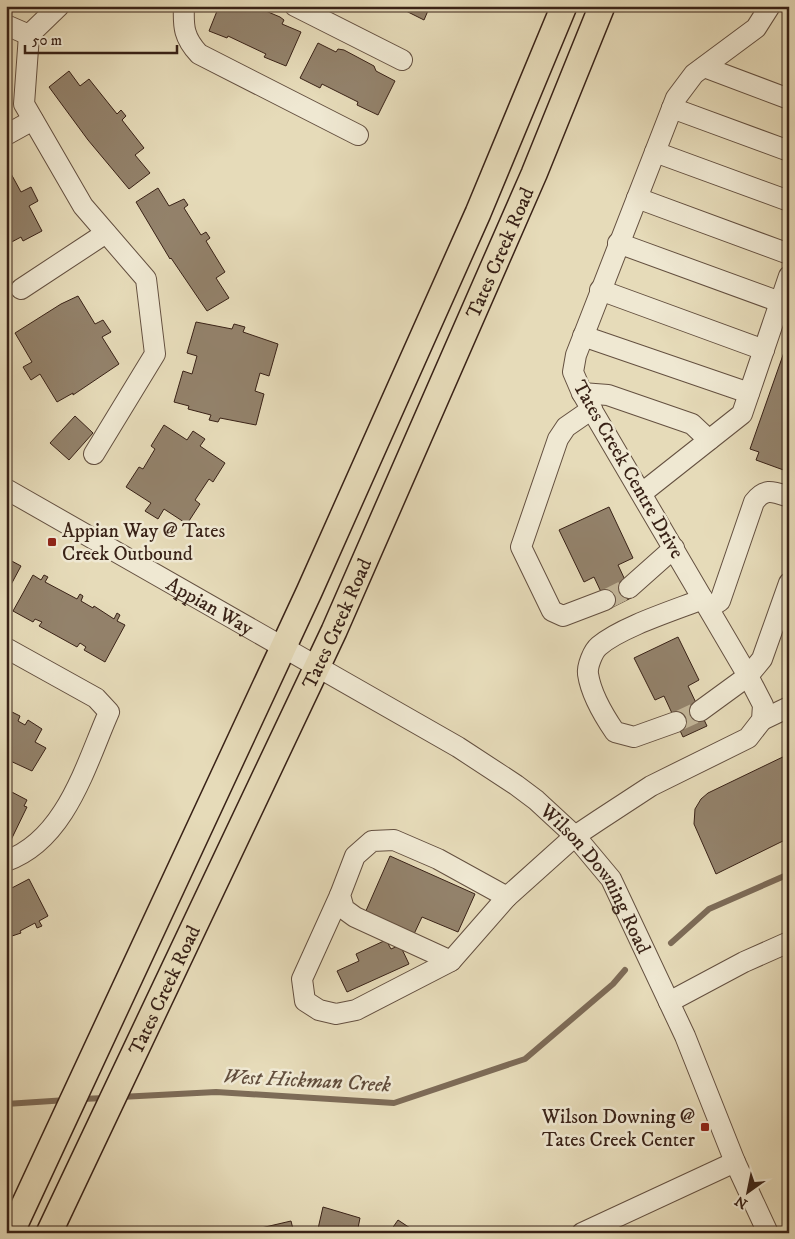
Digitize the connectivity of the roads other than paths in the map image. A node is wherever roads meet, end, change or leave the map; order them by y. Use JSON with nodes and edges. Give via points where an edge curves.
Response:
{"nodes":[{"id":1,"x":59,"y":6,"type":"edge"},
{"id":2,"x":184,"y":6,"type":"edge"},
{"id":3,"x":295,"y":6,"type":"edge"},
{"id":4,"x":564,"y":6,"type":"edge"},
{"id":5,"x":602,"y":6,"type":"edge"},
{"id":6,"x":770,"y":6,"type":"edge"},
{"id":7,"x":6,"y":25,"type":"edge"},
{"id":8,"x":29,"y":35,"type":"junction"},
{"id":9,"x":402,"y":60,"type":"dead end"},
{"id":10,"x":704,"y":67,"type":"junction"},
{"id":11,"x":789,"y":99,"type":"edge"},
{"id":12,"x":672,"y":108,"type":"junction"},
{"id":13,"x":33,"y":120,"type":"junction"},
{"id":14,"x":6,"y":135,"type":"edge"},
{"id":15,"x":358,"y":135,"type":"dead end"},
{"id":16,"x":789,"y":151,"type":"edge"},
{"id":17,"x":655,"y":152,"type":"junction"},
{"id":18,"x":637,"y":198,"type":"junction"},
{"id":19,"x":789,"y":200,"type":"edge"},
{"id":20,"x":106,"y":233,"type":"junction"},
{"id":21,"x":618,"y":244,"type":"junction"},
{"id":22,"x":789,"y":254,"type":"edge"},
{"id":23,"x":789,"y":276,"type":"edge"},
{"id":24,"x":21,"y":289,"type":"dead end"},
{"id":25,"x":600,"y":290,"type":"junction"},
{"id":26,"x":780,"y":302,"type":"junction"},
{"id":27,"x":583,"y":336,"type":"junction"},
{"id":28,"x":764,"y":350,"type":"junction"},
{"id":29,"x":749,"y":392,"type":"junction"},
{"id":30,"x":587,"y":401,"type":"junction"},
{"id":31,"x":709,"y":440,"type":"junction"},
{"id":32,"x":94,"y":454,"type":"dead end"},
{"id":33,"x":6,"y":489,"type":"edge"},
{"id":34,"x":642,"y":494,"type":"junction"},
{"id":35,"x":789,"y":497,"type":"edge"},
{"id":36,"x":674,"y":548,"type":"junction"},
{"id":37,"x":789,"y":583,"type":"edge"},
{"id":38,"x":628,"y":588,"type":"tunnel mouth"},
{"id":39,"x":605,"y":600,"type":"tunnel mouth"},
{"id":40,"x":706,"y":604,"type":"junction"},
{"id":41,"x":6,"y":648,"type":"edge"},
{"id":42,"x":282,"y":648,"type":"junction"},
{"id":43,"x":317,"y":668,"type":"junction"},
{"id":44,"x":748,"y":676,"type":"junction"},
{"id":45,"x":789,"y":707,"type":"edge"},
{"id":46,"x":700,"y":711,"type":"tunnel mouth"},
{"id":47,"x":762,"y":720,"type":"junction"},
{"id":48,"x":676,"y":722,"type":"tunnel mouth"},
{"id":49,"x":574,"y":836,"type":"junction"},
{"id":50,"x":6,"y":860,"type":"edge"},
{"id":51,"x":340,"y":895,"type":"junction"},
{"id":52,"x":507,"y":897,"type":"junction"},
{"id":53,"x":789,"y":942,"type":"edge"},
{"id":54,"x":452,"y":961,"type":"junction"},
{"id":55,"x":668,"y":1002,"type":"junction"},
{"id":56,"x":735,"y":1162,"type":"junction"},
{"id":57,"x":11,"y":1233,"type":"edge"},
{"id":58,"x":49,"y":1233,"type":"edge"},
{"id":59,"x":582,"y":1233,"type":"edge"},
{"id":60,"x":768,"y":1233,"type":"edge"}],
"edges":[{"from":1,"to":8,"type":"street"},
{"from":2,"to":15,"type":"street","via":[[183,30],[199,54]]},
{"from":3,"to":9,"type":"street"},
{"from":4,"to":42,"type":"main road","name":"Tates Creek Road","via":[[478,213]]},
{"from":5,"to":43,"type":"main road","name":"Tates Creek Road","via":[[534,174]]},
{"from":6,"to":10,"type":"street","name":"Tates Creek Centre Drive","via":[[756,28]]},
{"from":7,"to":8,"type":"street"},
{"from":8,"to":13,"type":"street","via":[[24,104]]},
{"from":10,"to":11,"type":"street"},
{"from":10,"to":12,"type":"street","name":"Tates Creek Centre Drive","via":[[685,84]]},
{"from":12,"to":16,"type":"street"},
{"from":12,"to":17,"type":"street","name":"Tates Creek Centre Drive"},
{"from":13,"to":14,"type":"street"},
{"from":13,"to":20,"type":"street","via":[[83,206]]},
{"from":17,"to":18,"type":"street","name":"Tates Creek Centre Drive"},
{"from":17,"to":19,"type":"street"},
{"from":18,"to":21,"type":"street","name":"Tates Creek Centre Drive"},
{"from":18,"to":22,"type":"street"},
{"from":20,"to":24,"type":"street"},
{"from":20,"to":32,"type":"street","via":[[146,280],[156,354]]},
{"from":21,"to":25,"type":"street","name":"Tates Creek Centre Drive"},
{"from":21,"to":26,"type":"street"},
{"from":23,"to":26,"type":"street"},
{"from":25,"to":27,"type":"street","name":"Tates Creek Centre Drive"},
{"from":25,"to":28,"type":"street"},
{"from":26,"to":28,"type":"street"},
{"from":27,"to":29,"type":"street"},
{"from":27,"to":30,"type":"street","name":"Tates Creek Centre Drive","via":[[573,372]]},
{"from":28,"to":29,"type":"street"},
{"from":29,"to":31,"type":"street","via":[[742,414]]},
{"from":30,"to":31,"type":"street","via":[[608,395],[692,424]]},
{"from":30,"to":34,"type":"street","name":"Tates Creek Centre Drive"},
{"from":30,"to":39,"type":"street","via":[[558,439],[521,547],[552,611],[563,616]]},
{"from":31,"to":34,"type":"street"},
{"from":33,"to":42,"type":"street","name":"Appian Way"},
{"from":34,"to":36,"type":"street","name":"Tates Creek Centre Drive"},
{"from":35,"to":40,"type":"street","via":[[770,491],[760,494],[754,502],[720,601]]},
{"from":36,"to":38,"type":"street"},
{"from":36,"to":40,"type":"street","name":"Tates Creek Centre Drive"},
{"from":37,"to":44,"type":"street","via":[[762,659]]},
{"from":40,"to":44,"type":"street","name":"Tates Creek Centre Drive"},
{"from":40,"to":48,"type":"street","via":[[644,622],[598,647],[587,672],[604,716],[615,732],[634,737]]},
{"from":41,"to":50,"type":"street","via":[[96,698],[109,712],[68,805],[48,833],[20,856]]},
{"from":42,"to":43,"type":"street","name":"Wilson Downing Road"},
{"from":42,"to":57,"type":"main road","name":"Tates Creek Road"},
{"from":43,"to":49,"type":"street","name":"Wilson Downing Road","via":[[458,747],[516,785]]},
{"from":43,"to":58,"type":"main road","name":"Tates Creek Road"},
{"from":44,"to":46,"type":"street"},
{"from":44,"to":47,"type":"street","name":"Tates Creek Centre Drive","via":[[763,704]]},
{"from":45,"to":47,"type":"street"},
{"from":47,"to":49,"type":"street","via":[[748,738],[651,786]]},
{"from":49,"to":52,"type":"street"},
{"from":49,"to":55,"type":"street","name":"Wilson Downing Road","via":[[611,879]]},
{"from":51,"to":52,"type":"street","via":[[355,856],[372,841],[394,840],[438,859]]},
{"from":51,"to":54,"type":"street","via":[[344,910],[355,917]]},
{"from":51,"to":54,"type":"street","via":[[302,979],[305,1000],[319,1010],[336,1014],[356,1010]]},
{"from":52,"to":54,"type":"street"},
{"from":53,"to":55,"type":"street"},
{"from":55,"to":56,"type":"street","name":"Wilson Downing Road","via":[[685,1036]]},
{"from":56,"to":59,"type":"street"},
{"from":56,"to":60,"type":"street","name":"Wilson Downing Road"}]}
